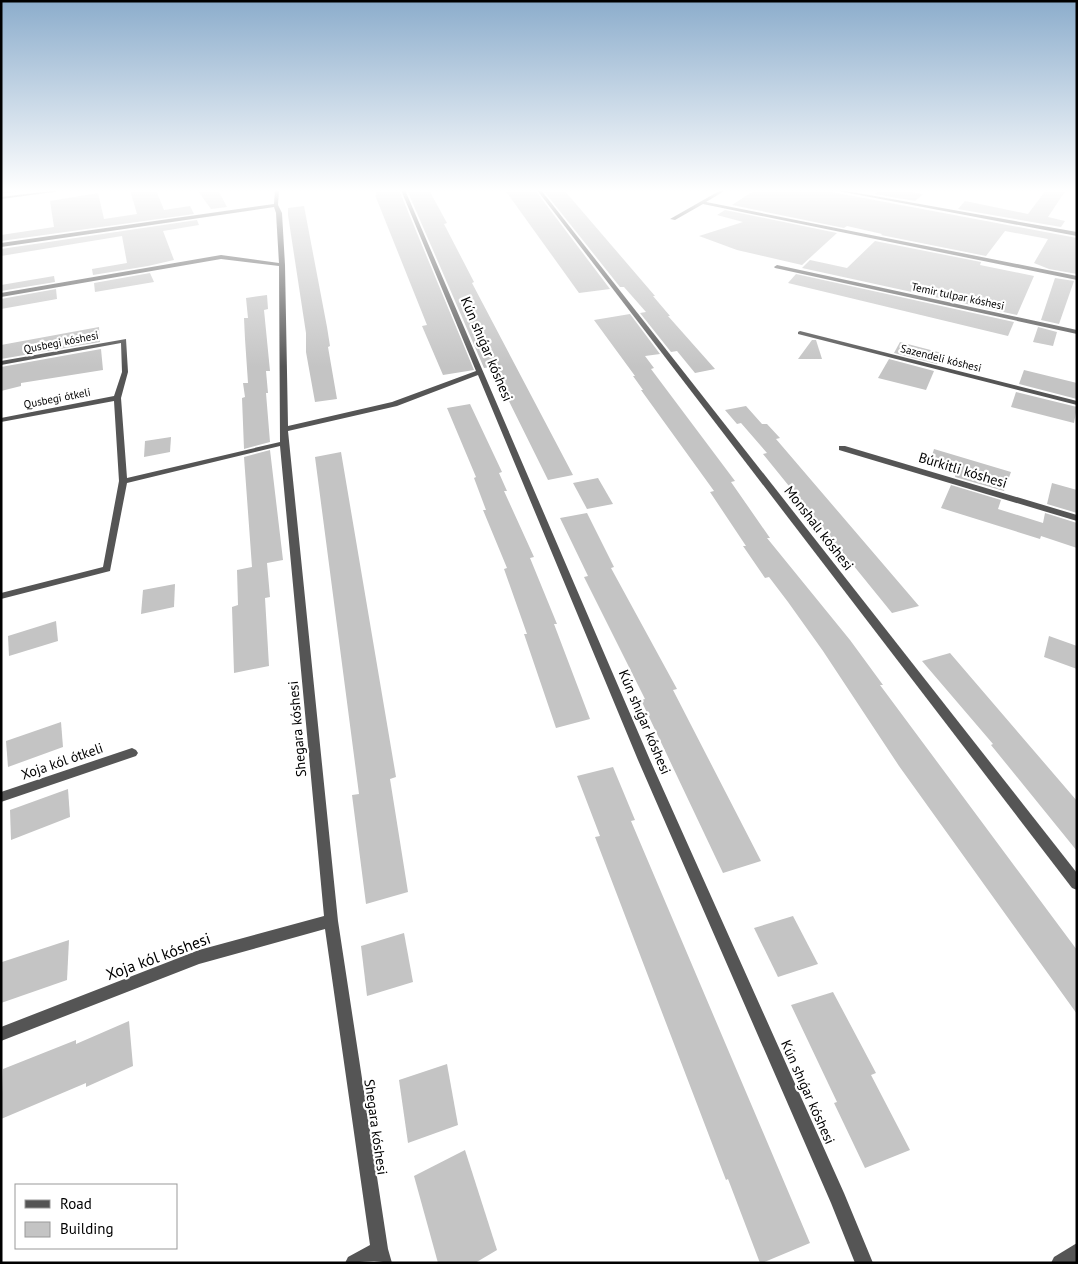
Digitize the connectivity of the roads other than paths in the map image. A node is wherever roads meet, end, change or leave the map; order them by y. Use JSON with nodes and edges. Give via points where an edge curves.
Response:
{"nodes":[{"id":1,"x":281,"y":249,"type":"edge"},
{"id":2,"x":428,"y":249,"type":"edge"},
{"id":3,"x":585,"y":249,"type":"edge"},
{"id":4,"x":933,"y":249,"type":"edge"},
{"id":5,"x":282,"y":265,"type":"junction"},
{"id":6,"x":777,"y":267,"type":"dead end"},
{"id":7,"x":1077,"y":278,"type":"edge"},
{"id":8,"x":1,"y":295,"type":"edge"},
{"id":9,"x":1077,"y":332,"type":"edge"},
{"id":10,"x":800,"y":333,"type":"dead end"},
{"id":11,"x":1,"y":363,"type":"edge"},
{"id":12,"x":481,"y":372,"type":"junction"},
{"id":13,"x":117,"y":398,"type":"junction"},
{"id":14,"x":1077,"y":403,"type":"edge"},
{"id":15,"x":1,"y":420,"type":"edge"},
{"id":16,"x":285,"y":429,"type":"junction"},
{"id":17,"x":284,"y":443,"type":"junction"},
{"id":18,"x":842,"y":448,"type":"dead end"},
{"id":19,"x":122,"y":481,"type":"junction"},
{"id":20,"x":1077,"y":518,"type":"edge"},
{"id":21,"x":1,"y":596,"type":"edge"},
{"id":22,"x":132,"y":753,"type":"dead end"},
{"id":23,"x":1,"y":797,"type":"edge"},
{"id":24,"x":1077,"y":884,"type":"edge"},
{"id":25,"x":330,"y":921,"type":"junction"},
{"id":26,"x":1,"y":1034,"type":"edge"},
{"id":27,"x":1077,"y":1252,"type":"edge"},
{"id":28,"x":381,"y":1256,"type":"edge"},
{"id":29,"x":354,"y":1263,"type":"edge"},
{"id":30,"x":864,"y":1263,"type":"edge"},
{"id":31,"x":1060,"y":1263,"type":"edge"}],
"edges":[{"from":1,"to":5,"type":"street","name":"Shegara kóshesi"},
{"from":2,"to":12,"type":"street","name":"Kún shıǵar kóshesi"},
{"from":3,"to":24,"type":"street","name":"Monshalı kóshesi"},
{"from":4,"to":7,"type":"street"},
{"from":5,"to":8,"type":"street","via":[[221,256]]},
{"from":5,"to":16,"type":"street","name":"Shegara kóshesi"},
{"from":6,"to":9,"type":"street","name":"Temir tulpar kóshesi"},
{"from":10,"to":14,"type":"street","name":"Sazendeli kóshesi"},
{"from":11,"to":13,"type":"street","name":"Qusbegi kóshesi","via":[[124,340],[125,372]]},
{"from":12,"to":16,"type":"street","via":[[394,404]]},
{"from":12,"to":30,"type":"street","name":"Kún shıǵar kóshesi","via":[[644,760]]},
{"from":13,"to":15,"type":"street","name":"Qusbegi ótkeli"},
{"from":13,"to":19,"type":"street"},
{"from":16,"to":17,"type":"street","name":"Shegara kóshesi"},
{"from":17,"to":19,"type":"street"},
{"from":17,"to":25,"type":"street","name":"Shegara kóshesi"},
{"from":18,"to":20,"type":"street","name":"Búrkitli kóshesi"},
{"from":19,"to":21,"type":"street","via":[[106,569]]},
{"from":22,"to":23,"type":"street","name":"Xoja kól ótkeli"},
{"from":25,"to":26,"type":"street","name":"Xoja kól kóshesi","via":[[199,957]]},
{"from":25,"to":28,"type":"street","name":"Shegara kóshesi"},
{"from":27,"to":31,"type":"street"},
{"from":28,"to":29,"type":"street"}]}
